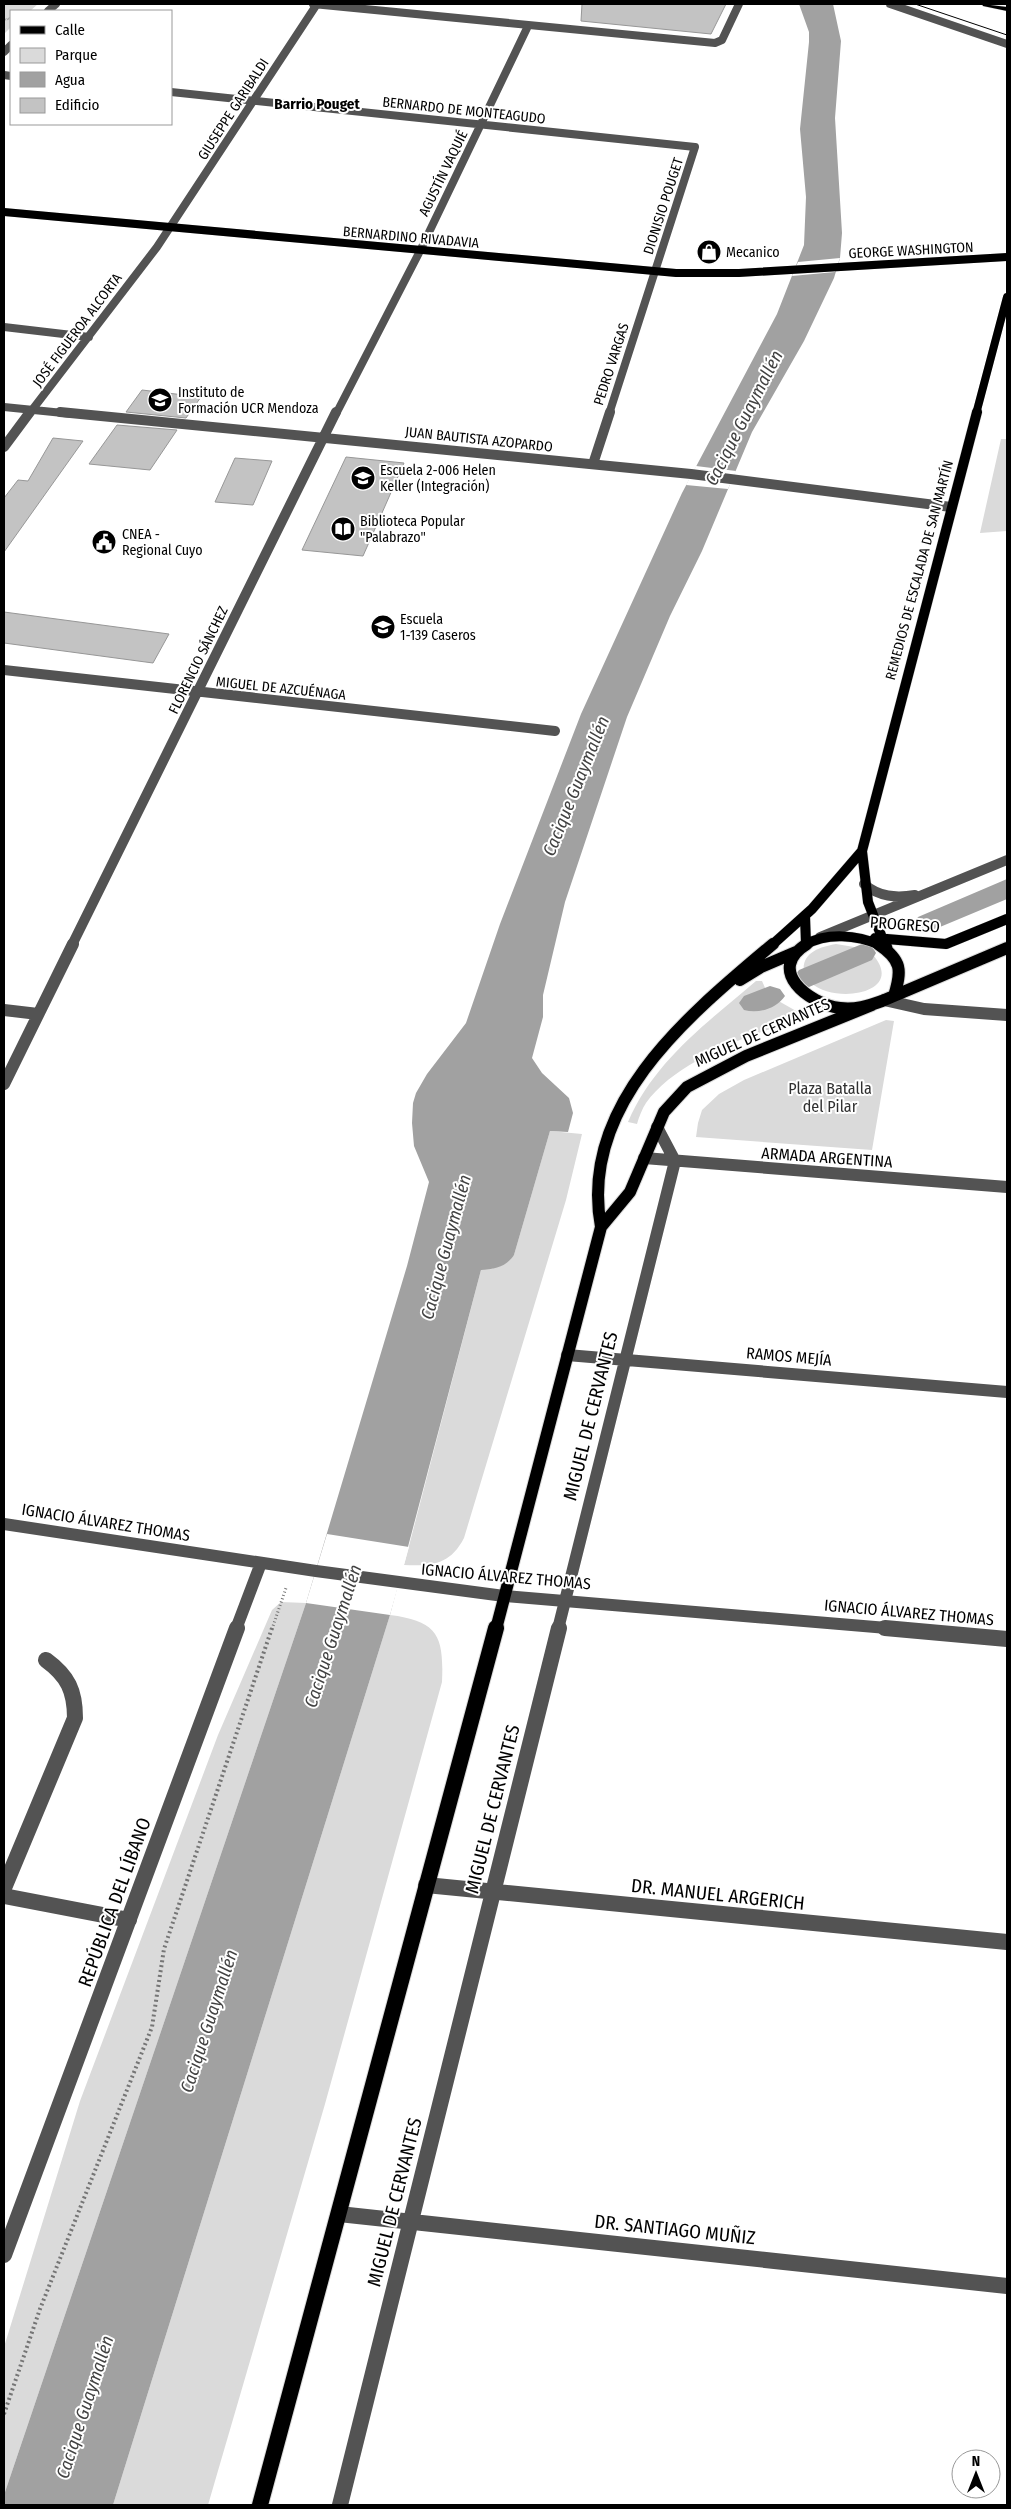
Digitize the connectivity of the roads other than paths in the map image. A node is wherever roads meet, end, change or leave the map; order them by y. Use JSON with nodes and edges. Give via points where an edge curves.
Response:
{"nodes":[{"id":1,"x":313,"y":4,"type":"edge"},
{"id":2,"x":317,"y":4,"type":"edge"},
{"id":3,"x":739,"y":4,"type":"edge"},
{"id":4,"x":890,"y":4,"type":"edge"},
{"id":5,"x":986,"y":4,"type":"edge"},
{"id":6,"x":1007,"y":9,"type":"edge"},
{"id":7,"x":528,"y":26,"type":"junction"},
{"id":8,"x":1007,"y":44,"type":"edge"},
{"id":9,"x":172,"y":92,"type":"edge"},
{"id":10,"x":254,"y":100,"type":"junction"},
{"id":11,"x":481,"y":124,"type":"junction"},
{"id":12,"x":695,"y":147,"type":"joint"},
{"id":13,"x":4,"y":212,"type":"edge"},
{"id":14,"x":170,"y":228,"type":"junction"},
{"id":15,"x":420,"y":251,"type":"junction"},
{"id":16,"x":1007,"y":257,"type":"edge"},
{"id":17,"x":817,"y":268,"type":"joint"},
{"id":18,"x":655,"y":272,"type":"junction"},
{"id":19,"x":1007,"y":297,"type":"edge"},
{"id":20,"x":1005,"y":316,"type":"edge"},
{"id":21,"x":4,"y":327,"type":"edge"},
{"id":22,"x":89,"y":337,"type":"junction"},
{"id":23,"x":4,"y":407,"type":"edge"},
{"id":24,"x":32,"y":410,"type":"junction"},
{"id":25,"x":323,"y":438,"type":"junction"},
{"id":26,"x":4,"y":447,"type":"edge"},
{"id":27,"x":593,"y":464,"type":"junction"},
{"id":28,"x":951,"y":507,"type":"junction"},
{"id":29,"x":4,"y":670,"type":"edge"},
{"id":30,"x":197,"y":693,"type":"junction"},
{"id":31,"x":555,"y":731,"type":"dead end"},
{"id":32,"x":862,"y":851,"type":"junction"},
{"id":33,"x":1007,"y":860,"type":"edge"},
{"id":34,"x":864,"y":884,"type":"junction"},
{"id":35,"x":935,"y":892,"type":"junction"},
{"id":36,"x":805,"y":916,"type":"junction"},
{"id":37,"x":873,"y":916,"type":"junction"},
{"id":38,"x":1007,"y":919,"type":"edge"},
{"id":39,"x":856,"y":937,"type":"junction"},
{"id":40,"x":818,"y":938,"type":"junction"},
{"id":41,"x":881,"y":939,"type":"junction"},
{"id":42,"x":806,"y":944,"type":"junction"},
{"id":43,"x":1007,"y":948,"type":"edge"},
{"id":44,"x":888,"y":950,"type":"junction"},
{"id":45,"x":796,"y":952,"type":"junction"},
{"id":46,"x":889,"y":998,"type":"junction"},
{"id":47,"x":704,"y":1004,"type":"junction"},
{"id":48,"x":872,"y":1005,"type":"junction"},
{"id":49,"x":4,"y":1010,"type":"edge"},
{"id":50,"x":38,"y":1014,"type":"junction"},
{"id":51,"x":1007,"y":1015,"type":"edge"},
{"id":52,"x":658,"y":1050,"type":"joint"},
{"id":53,"x":4,"y":1084,"type":"edge"},
{"id":54,"x":657,"y":1127,"type":"junction"},
{"id":55,"x":644,"y":1158,"type":"junction"},
{"id":56,"x":675,"y":1162,"type":"junction"},
{"id":57,"x":1007,"y":1187,"type":"edge"},
{"id":58,"x":601,"y":1228,"type":"junction"},
{"id":59,"x":567,"y":1355,"type":"junction"},
{"id":60,"x":626,"y":1360,"type":"junction"},
{"id":61,"x":1007,"y":1392,"type":"edge"},
{"id":62,"x":4,"y":1524,"type":"edge"},
{"id":63,"x":261,"y":1563,"type":"junction"},
{"id":64,"x":504,"y":1596,"type":"junction"},
{"id":65,"x":566,"y":1600,"type":"junction"},
{"id":66,"x":1007,"y":1639,"type":"edge"},
{"id":67,"x":46,"y":1660,"type":"dead end"},
{"id":68,"x":426,"y":1885,"type":"junction"},
{"id":69,"x":4,"y":1888,"type":"edge"},
{"id":70,"x":493,"y":1892,"type":"junction"},
{"id":71,"x":4,"y":1896,"type":"edge"},
{"id":72,"x":129,"y":1920,"type":"junction"},
{"id":73,"x":1007,"y":1942,"type":"edge"},
{"id":74,"x":339,"y":2214,"type":"junction"},
{"id":75,"x":411,"y":2222,"type":"junction"},
{"id":76,"x":4,"y":2255,"type":"edge"},
{"id":77,"x":1007,"y":2286,"type":"edge"},
{"id":78,"x":260,"y":2505,"type":"edge"},
{"id":79,"x":340,"y":2505,"type":"edge"}],
"edges":[{"from":1,"to":2,"type":"street"},
{"from":2,"to":7,"type":"street"},
{"from":2,"to":10,"type":"street","name":"GIUSEPPE GARIBALDI"},
{"from":3,"to":7,"type":"street","via":[[722,40],[715,43]]},
{"from":4,"to":8,"type":"street"},
{"from":5,"to":6,"type":"highway"},
{"from":7,"to":11,"type":"street","name":"AGUSTÍN VAQUIÉ"},
{"from":9,"to":10,"type":"street","name":"BERNARDO DE MONTEAGUDO"},
{"from":10,"to":11,"type":"street","name":"BERNARDO DE MONTEAGUDO"},
{"from":10,"to":14,"type":"street","name":"GIUSEPPE GARIBALDI"},
{"from":11,"to":12,"type":"street","name":"BERNARDO DE MONTEAGUDO"},
{"from":11,"to":15,"type":"street","name":"AGUSTÍN VAQUIÉ"},
{"from":12,"to":18,"type":"street","name":"DIONISIO POUGET"},
{"from":13,"to":14,"type":"main road","name":"BERNARDINO RIVADAVIA"},
{"from":14,"to":15,"type":"main road","name":"BERNARDINO RIVADAVIA"},
{"from":14,"to":22,"type":"street","name":"JOSÉ FIGUEROA ALCORTA"},
{"from":15,"to":18,"type":"main road","name":"BERNARDINO RIVADAVIA"},
{"from":15,"to":25,"type":"street","name":"FLORENCIO SÁNCHEZ"},
{"from":16,"to":17,"type":"main road","name":"GEORGE WASHINGTON"},
{"from":17,"to":18,"type":"main road","name":"BERNARDINO RIVADAVIA","via":[[718,274]]},
{"from":18,"to":27,"type":"street","name":"PEDRO VARGAS"},
{"from":19,"to":20,"type":"main road","name":"REMEDIOS DE ESCALADA DE SAN MARTÍN"},
{"from":20,"to":28,"type":"main road","name":"REMEDIOS DE ESCALADA DE SAN MARTÍN"},
{"from":21,"to":22,"type":"street"},
{"from":22,"to":24,"type":"street","name":"JOSÉ FIGUEROA ALCORTA"},
{"from":23,"to":24,"type":"street","name":"JUAN BAUTISTA AZOPARDO"},
{"from":24,"to":25,"type":"street","name":"JUAN BAUTISTA AZOPARDO"},
{"from":24,"to":26,"type":"street","name":"JOSÉ FIGUEROA ALCORTA"},
{"from":25,"to":27,"type":"street","name":"JUAN BAUTISTA AZOPARDO"},
{"from":25,"to":30,"type":"street","name":"FLORENCIO SÁNCHEZ"},
{"from":27,"to":28,"type":"street","name":"JUAN BAUTISTA AZOPARDO"},
{"from":28,"to":32,"type":"main road","name":"REMEDIOS DE ESCALADA DE SAN MARTÍN"},
{"from":29,"to":30,"type":"street","name":"MIGUEL DE AZCUÉNAGA"},
{"from":30,"to":31,"type":"street","name":"MIGUEL DE AZCUÉNAGA"},
{"from":30,"to":50,"type":"street","name":"FLORENCIO SÁNCHEZ"},
{"from":32,"to":34,"type":"main road","name":"REMEDIOS DE ESCALADA DE SAN MARTÍN"},
{"from":32,"to":36,"type":"main road","name":"REMEDIOS DE ESCALADA DE SAN MARTÍN"},
{"from":33,"to":35,"type":"street"},
{"from":34,"to":35,"type":"street","via":[[876,893],[892,896]]},
{"from":34,"to":37,"type":"main road","name":"REMEDIOS DE ESCALADA DE SAN MARTÍN"},
{"from":35,"to":37,"type":"street"},
{"from":36,"to":42,"type":"main road"},
{"from":36,"to":47,"type":"main road","name":"REMEDIOS DE ESCALADA DE SAN MARTÍN"},
{"from":37,"to":40,"type":"street"},
{"from":37,"to":41,"type":"main road","name":"REMEDIOS DE ESCALADA DE SAN MARTÍN"},
{"from":38,"to":41,"type":"main road","name":"PROGRESO","via":[[946,944]]},
{"from":39,"to":40,"type":"main road"},
{"from":39,"to":41,"type":"main road","name":"PROGRESO"},
{"from":39,"to":44,"type":"main road"},
{"from":40,"to":42,"type":"main road"},
{"from":41,"to":44,"type":"main road","name":"REMEDIOS DE ESCALADA DE SAN MARTÍN"},
{"from":42,"to":45,"type":"main road"},
{"from":43,"to":46,"type":"main road"},
{"from":44,"to":46,"type":"main road","via":[[901,967],[902,977]]},
{"from":45,"to":47,"type":"main road","via":[[761,967]]},
{"from":45,"to":48,"type":"main road","via":[[789,972],[793,983],[803,993],[841,1008]]},
{"from":46,"to":48,"type":"main road"},
{"from":46,"to":51,"type":"street","via":[[924,1010]]},
{"from":47,"to":52,"type":"main road","name":"REMEDIOS DE ESCALADA DE SAN MARTÍN"},
{"from":48,"to":54,"type":"main road","name":"MIGUEL DE CERVANTES","via":[[696,1080],[671,1102]]},
{"from":49,"to":50,"type":"street"},
{"from":50,"to":53,"type":"street","name":"FLORENCIO SÁNCHEZ"},
{"from":52,"to":58,"type":"main road","name":"MIGUEL DE CERVANTES","via":[[629,1090],[612,1128],[596,1179]]},
{"from":54,"to":55,"type":"main road","name":"MIGUEL DE CERVANTES"},
{"from":54,"to":56,"type":"street"},
{"from":55,"to":56,"type":"street","name":"ARMADA ARGENTINA"},
{"from":55,"to":58,"type":"main road","name":"MIGUEL DE CERVANTES","via":[[630,1192]]},
{"from":56,"to":57,"type":"street","name":"ARMADA ARGENTINA"},
{"from":56,"to":60,"type":"street","name":"MIGUEL DE CERVANTES"},
{"from":58,"to":59,"type":"main road","name":"MIGUEL DE CERVANTES"},
{"from":59,"to":60,"type":"street","name":"RAMOS MEJÍA"},
{"from":59,"to":64,"type":"main road","name":"MIGUEL DE CERVANTES"},
{"from":60,"to":61,"type":"street","name":"RAMOS MEJÍA"},
{"from":60,"to":65,"type":"street","name":"MIGUEL DE CERVANTES"},
{"from":62,"to":63,"type":"street","name":"IGNACIO ÁLVAREZ THOMAS"},
{"from":63,"to":64,"type":"street","name":"IGNACIO ÁLVAREZ THOMAS"},
{"from":63,"to":72,"type":"street","name":"REPÚBLICA DEL LÍBANO"},
{"from":64,"to":65,"type":"street","name":"IGNACIO ÁLVAREZ THOMAS"},
{"from":64,"to":68,"type":"main road","name":"MIGUEL DE CERVANTES"},
{"from":65,"to":66,"type":"street","name":"IGNACIO ÁLVAREZ THOMAS"},
{"from":65,"to":70,"type":"street","name":"MIGUEL DE CERVANTES"},
{"from":67,"to":69,"type":"street","via":[[65,1673],[76,1695],[75,1718]]},
{"from":68,"to":70,"type":"street","name":"DR. MANUEL ARGERICH"},
{"from":68,"to":74,"type":"main road","name":"MIGUEL DE CERVANTES"},
{"from":70,"to":73,"type":"street","name":"DR. MANUEL ARGERICH"},
{"from":70,"to":75,"type":"street","name":"MIGUEL DE CERVANTES"},
{"from":71,"to":72,"type":"street"},
{"from":72,"to":76,"type":"street","name":"REPÚBLICA DEL LÍBANO"},
{"from":74,"to":75,"type":"street","name":"DR. SANTIAGO MUÑIZ"},
{"from":74,"to":78,"type":"main road","name":"MIGUEL DE CERVANTES"},
{"from":75,"to":77,"type":"street","name":"DR. SANTIAGO MUÑIZ"},
{"from":75,"to":79,"type":"street","name":"MIGUEL DE CERVANTES"}]}
